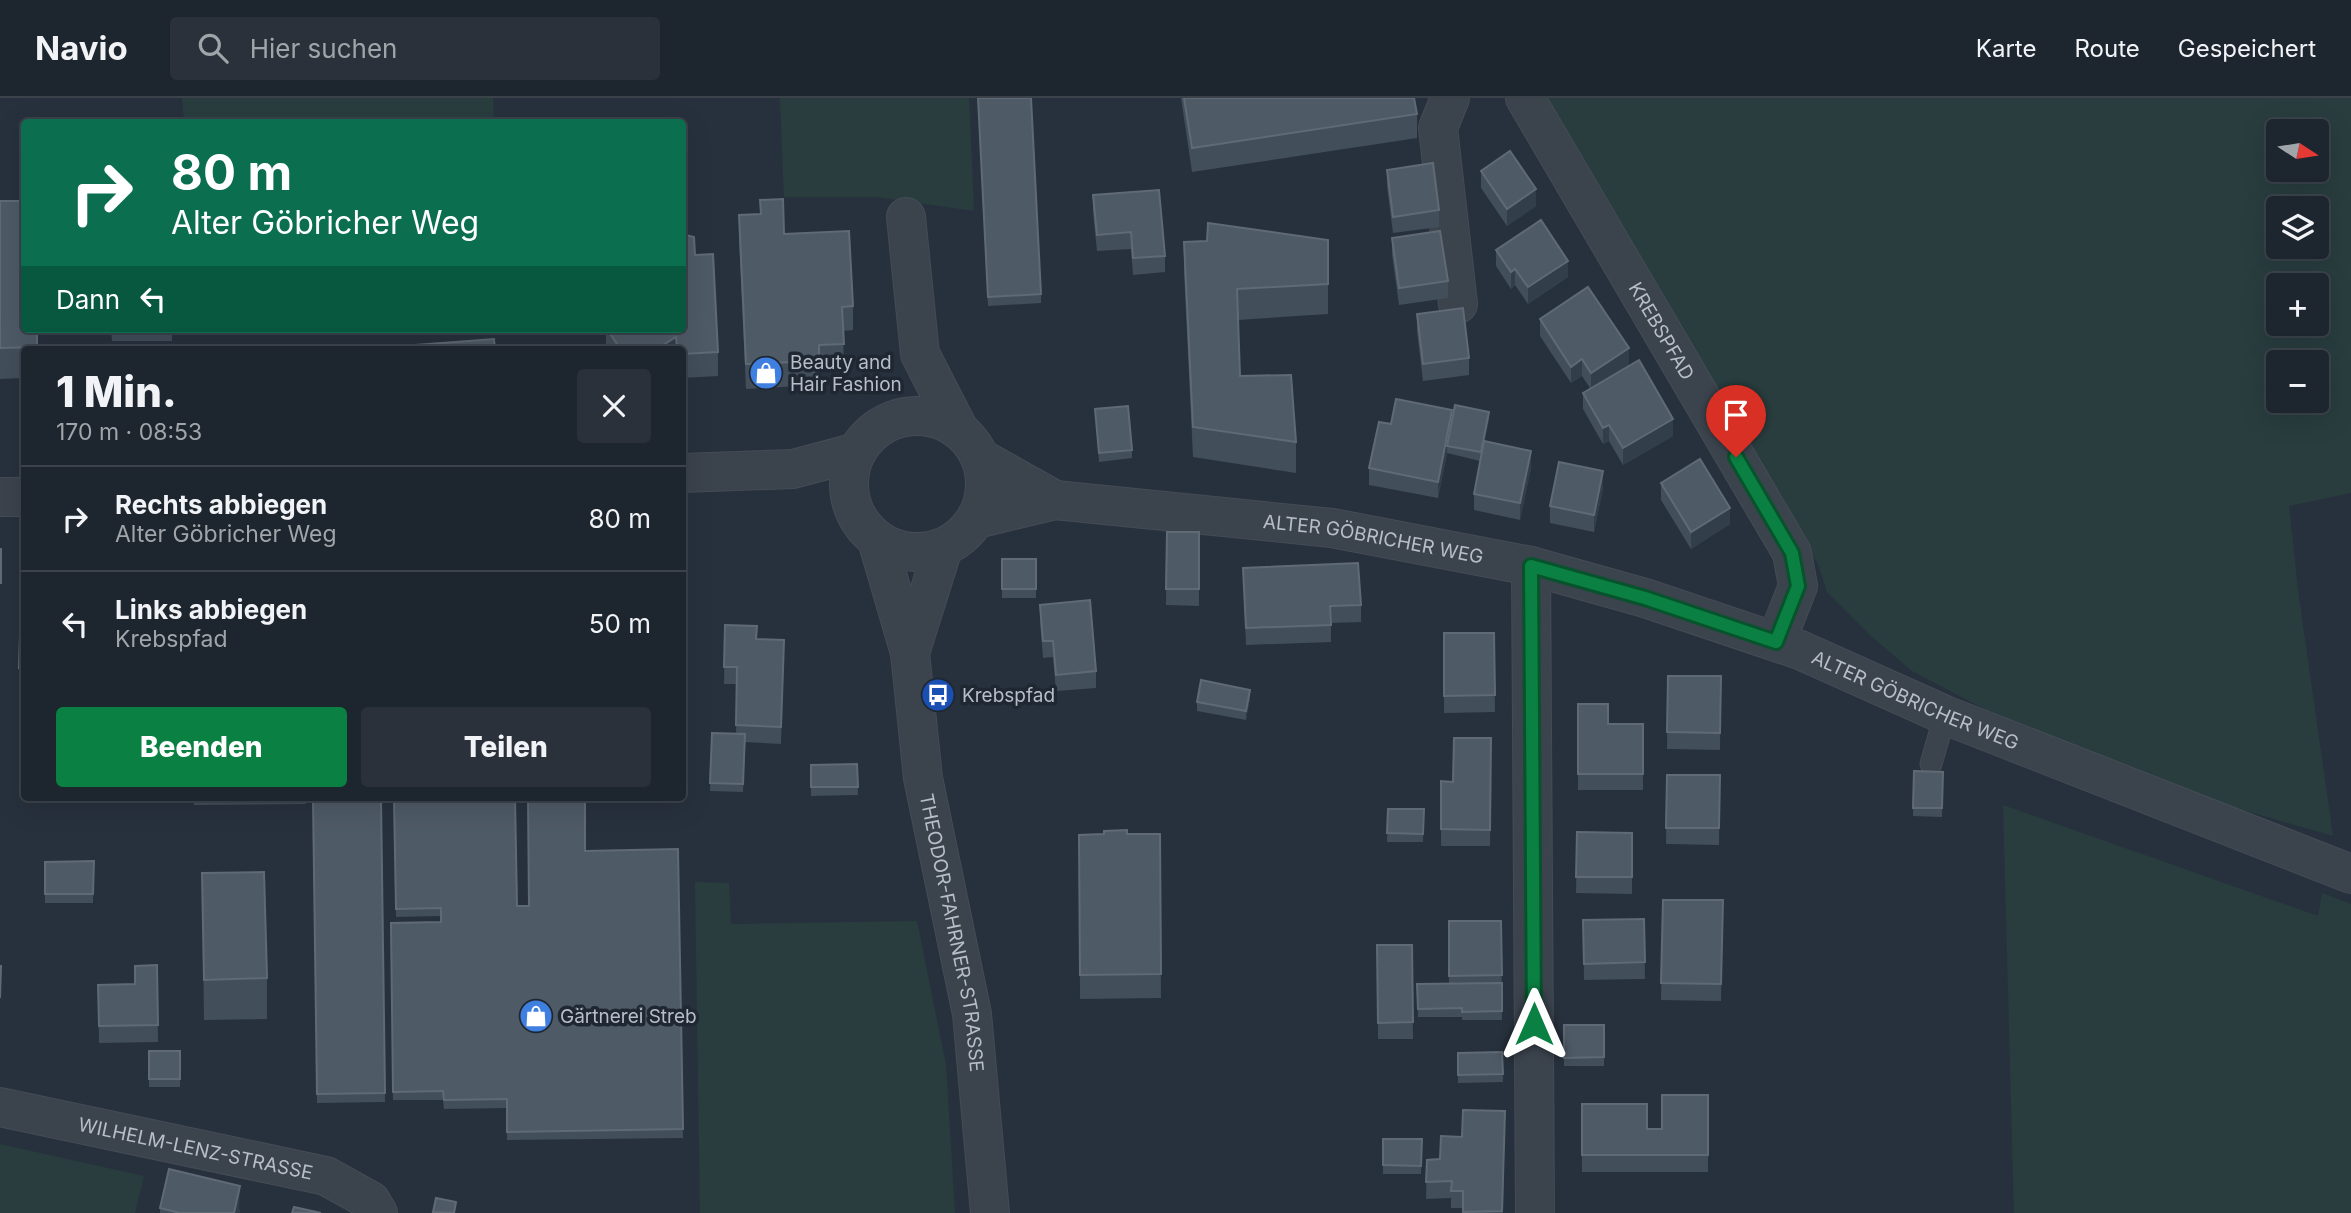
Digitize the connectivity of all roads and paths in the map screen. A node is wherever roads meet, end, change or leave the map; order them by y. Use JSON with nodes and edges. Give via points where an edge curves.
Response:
{"nodes":[{"id":1,"x":1450,"y":98,"type":"edge"},
{"id":2,"x":1525,"y":98,"type":"edge"},
{"id":3,"x":906,"y":217,"type":"dead end"},
{"id":4,"x":1458,"y":304,"type":"dead end"},
{"id":5,"x":920,"y":354,"type":"junction"},
{"id":6,"x":895,"y":419,"type":"junction"},
{"id":7,"x":970,"y":444,"type":"junction"},
{"id":8,"x":857,"y":452,"type":"junction"},
{"id":9,"x":793,"y":468,"type":"junction"},
{"id":10,"x":686,"y":473,"type":"edge"},
{"id":11,"x":850,"y":494,"type":"junction"},
{"id":12,"x":0,"y":497,"type":"edge"},
{"id":13,"x":21,"y":497,"type":"edge"},
{"id":14,"x":1055,"y":499,"type":"junction"},
{"id":15,"x":976,"y":519,"type":"junction"},
{"id":16,"x":877,"y":540,"type":"junction"},
{"id":17,"x":943,"y":548,"type":"junction"},
{"id":18,"x":1531,"y":566,"type":"junction"},
{"id":19,"x":1776,"y":642,"type":"junction"},
{"id":20,"x":911,"y":653,"type":"junction"},
{"id":21,"x":1945,"y":715,"type":"junction"},
{"id":22,"x":1931,"y":764,"type":"dead end"},
{"id":23,"x":2351,"y":874,"type":"edge"},
{"id":24,"x":0,"y":1107,"type":"edge"},
{"id":25,"x":378,"y":1213,"type":"edge"},
{"id":26,"x":990,"y":1213,"type":"edge"},
{"id":27,"x":1535,"y":1213,"type":"edge"}],
"edges":[{"from":1,"to":4,"type":"street","via":[[1438,128]]},
{"from":2,"to":19,"type":"street","name":"KREBSPFAD","via":[[1792,553],[1798,586]]},
{"from":3,"to":5,"type":"street"},
{"from":5,"to":6,"type":"street"},
{"from":5,"to":7,"type":"street"},
{"from":6,"to":7,"type":"street","via":[[934,418]]},
{"from":6,"to":8,"type":"street","via":[[870,435]]},
{"from":7,"to":14,"type":"street","name":"ALTER GÖBRICHER WEG"},
{"from":7,"to":15,"type":"street","via":[[985,478],[984,499]]},
{"from":8,"to":9,"type":"street"},
{"from":8,"to":11,"type":"street","via":[[850,472]]},
{"from":9,"to":10,"type":"street"},
{"from":9,"to":11,"type":"street"},
{"from":11,"to":16,"type":"street","via":[[860,522]]},
{"from":12,"to":13,"type":"street"},
{"from":14,"to":15,"type":"street","name":"ALTER GÖBRICHER WEG"},
{"from":14,"to":18,"type":"street","name":"ALTER GÖBRICHER WEG","via":[[1332,528]]},
{"from":15,"to":17,"type":"street"},
{"from":16,"to":17,"type":"street","via":[[912,552]]},
{"from":16,"to":20,"type":"street","name":"THEODOR-FAHRNER-STRASSE"},
{"from":17,"to":20,"type":"street","name":"THEODOR-FAHRNER-STRASSE"},
{"from":18,"to":19,"type":"street","name":"ALTER GÖBRICHER WEG"},
{"from":18,"to":27,"type":"street"},
{"from":19,"to":21,"type":"street","name":"ALTER GÖBRICHER WEG"},
{"from":20,"to":26,"type":"street","name":"THEODOR-FAHRNER-STRASSE","via":[[923,778],[972,1014]]},
{"from":21,"to":22,"type":"lane"},
{"from":21,"to":23,"type":"street","name":"ALTER GÖBRICHER WEG"},
{"from":24,"to":25,"type":"street","name":"WILHELM-LENZ-STRASSE","via":[[326,1176],[371,1201]]}]}
